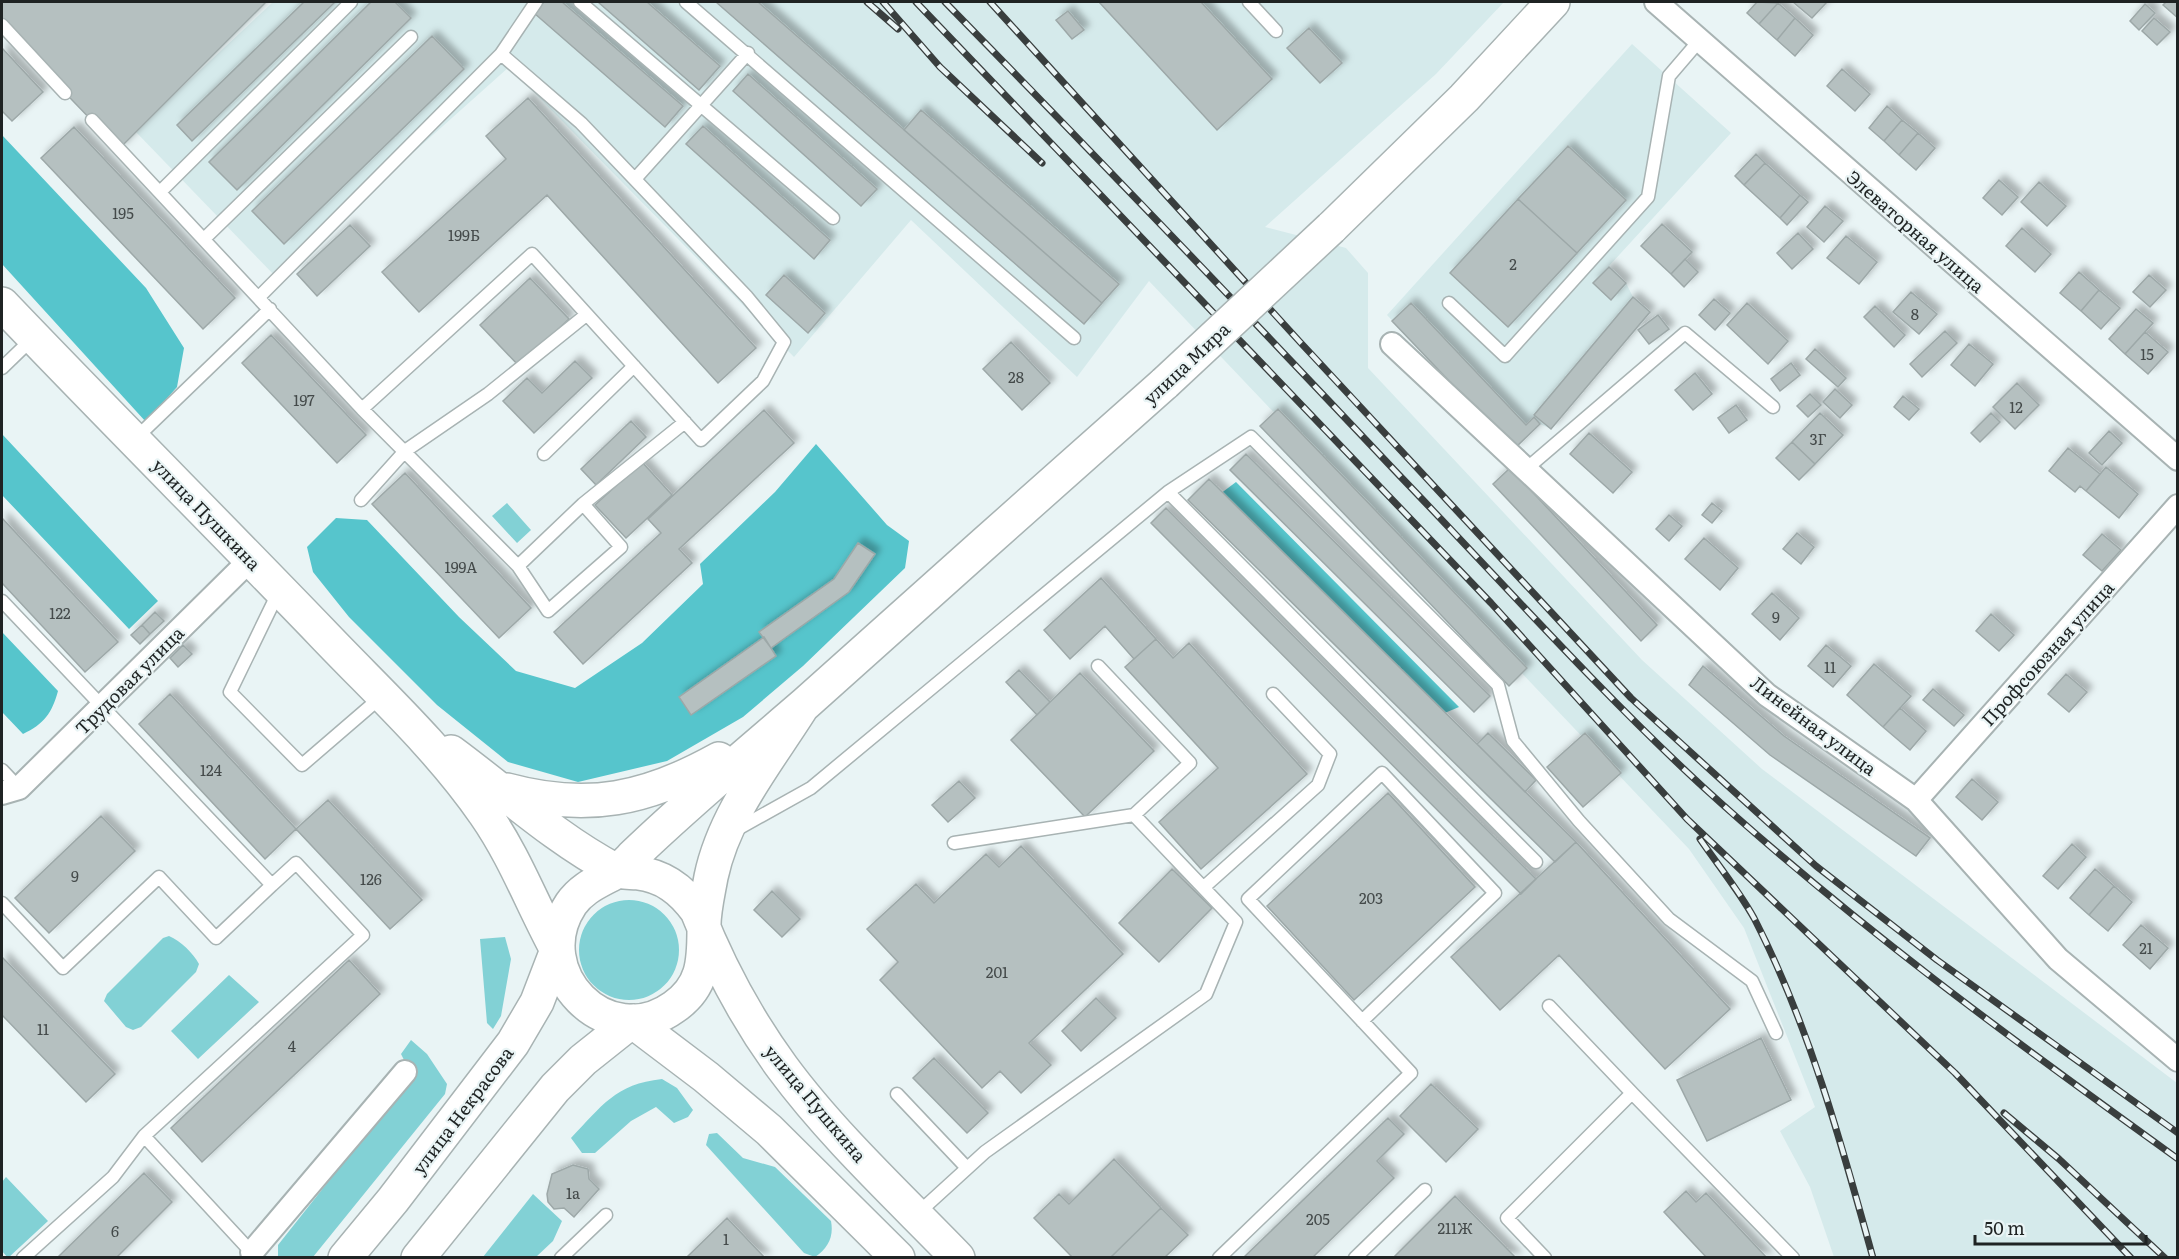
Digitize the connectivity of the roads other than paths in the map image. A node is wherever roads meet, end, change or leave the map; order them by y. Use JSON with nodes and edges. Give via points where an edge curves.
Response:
{"nodes":[{"id":1,"x":351,"y":2,"type":"edge"},
{"id":2,"x":536,"y":2,"type":"edge"},
{"id":3,"x":580,"y":2,"type":"edge"},
{"id":4,"x":686,"y":2,"type":"edge"},
{"id":5,"x":1249,"y":2,"type":"edge"},
{"id":6,"x":1553,"y":2,"type":"edge"},
{"id":7,"x":1656,"y":2,"type":"edge"},
{"id":8,"x":2,"y":25,"type":"edge"},
{"id":9,"x":1276,"y":31,"type":"dead end"},
{"id":10,"x":411,"y":37,"type":"dead end"},
{"id":11,"x":1699,"y":41,"type":"junction"},
{"id":12,"x":748,"y":53,"type":"junction"},
{"id":13,"x":501,"y":54,"type":"junction"},
{"id":14,"x":65,"y":93,"type":"dead end"},
{"id":15,"x":702,"y":105,"type":"junction"},
{"id":16,"x":92,"y":120,"type":"dead end"},
{"id":17,"x":635,"y":179,"type":"junction"},
{"id":18,"x":160,"y":192,"type":"junction"},
{"id":19,"x":832,"y":218,"type":"dead end"},
{"id":20,"x":204,"y":239,"type":"junction"},
{"id":21,"x":259,"y":297,"type":"junction"},
{"id":22,"x":1449,"y":303,"type":"dead end"},
{"id":23,"x":2,"y":304,"type":"edge"},
{"id":24,"x":270,"y":309,"type":"junction"},
{"id":25,"x":586,"y":315,"type":"junction"},
{"id":26,"x":34,"y":338,"type":"junction"},
{"id":27,"x":1074,"y":338,"type":"dead end"},
{"id":28,"x":1392,"y":344,"type":"dead end"},
{"id":29,"x":634,"y":366,"type":"junction"},
{"id":30,"x":2,"y":368,"type":"edge"},
{"id":31,"x":1773,"y":407,"type":"dead end"},
{"id":32,"x":362,"y":409,"type":"junction"},
{"id":33,"x":685,"y":422,"type":"junction"},
{"id":34,"x":134,"y":440,"type":"junction"},
{"id":35,"x":405,"y":451,"type":"junction"},
{"id":36,"x":544,"y":454,"type":"dead end"},
{"id":37,"x":2178,"y":459,"type":"edge"},
{"id":38,"x":1526,"y":470,"type":"junction"},
{"id":39,"x":1168,"y":492,"type":"junction"},
{"id":40,"x":361,"y":500,"type":"dead end"},
{"id":41,"x":583,"y":504,"type":"junction"},
{"id":42,"x":2178,"y":506,"type":"edge"},
{"id":43,"x":251,"y":559,"type":"junction"},
{"id":44,"x":518,"y":566,"type":"junction"},
{"id":45,"x":280,"y":589,"type":"junction"},
{"id":46,"x":2,"y":601,"type":"edge"},
{"id":47,"x":1098,"y":666,"type":"dead end"},
{"id":48,"x":1273,"y":694,"type":"dead end"},
{"id":49,"x":385,"y":695,"type":"junction"},
{"id":50,"x":802,"y":706,"type":"junction"},
{"id":51,"x":102,"y":708,"type":"junction"},
{"id":52,"x":413,"y":724,"type":"junction"},
{"id":53,"x":2,"y":770,"type":"edge"},
{"id":54,"x":497,"y":787,"type":"junction"},
{"id":55,"x":10,"y":791,"type":"edge"},
{"id":56,"x":1916,"y":800,"type":"junction"},
{"id":57,"x":1134,"y":815,"type":"junction"},
{"id":58,"x":725,"y":836,"type":"junction"},
{"id":59,"x":954,"y":843,"type":"dead end"},
{"id":60,"x":1536,"y":862,"type":"dead end"},
{"id":61,"x":617,"y":871,"type":"junction"},
{"id":62,"x":272,"y":885,"type":"junction"},
{"id":63,"x":1204,"y":887,"type":"junction"},
{"id":64,"x":2,"y":903,"type":"edge"},
{"id":65,"x":704,"y":928,"type":"junction"},
{"id":66,"x":557,"y":950,"type":"junction"},
{"id":67,"x":1549,"y":1006,"type":"dead end"},
{"id":68,"x":632,"y":1021,"type":"junction"},
{"id":69,"x":1362,"y":1021,"type":"junction"},
{"id":70,"x":1776,"y":1034,"type":"dead end"},
{"id":71,"x":2178,"y":1060,"type":"edge"},
{"id":72,"x":405,"y":1072,"type":"dead end"},
{"id":73,"x":1632,"y":1093,"type":"junction"},
{"id":74,"x":897,"y":1094,"type":"dead end"},
{"id":75,"x":144,"y":1136,"type":"junction"},
{"id":76,"x":967,"y":1168,"type":"junction"},
{"id":77,"x":1425,"y":1190,"type":"dead end"},
{"id":78,"x":916,"y":1214,"type":"junction"},
{"id":79,"x":606,"y":1215,"type":"dead end"},
{"id":80,"x":252,"y":1256,"type":"edge"},
{"id":81,"x":23,"y":1257,"type":"edge"},
{"id":82,"x":345,"y":1257,"type":"edge"},
{"id":83,"x":418,"y":1257,"type":"edge"},
{"id":84,"x":561,"y":1257,"type":"edge"},
{"id":85,"x":898,"y":1257,"type":"edge"},
{"id":86,"x":958,"y":1257,"type":"edge"},
{"id":87,"x":1219,"y":1257,"type":"edge"},
{"id":88,"x":1355,"y":1257,"type":"edge"},
{"id":89,"x":1545,"y":1257,"type":"edge"},
{"id":90,"x":1793,"y":1257,"type":"edge"}],
"edges":[{"from":1,"to":18,"type":"lane"},
{"from":2,"to":13,"type":"lane"},
{"from":3,"to":15,"type":"lane"},
{"from":4,"to":12,"type":"lane"},
{"from":5,"to":9,"type":"lane"},
{"from":6,"to":50,"type":"main road","name":"улица Мира","bridge":true,"via":[[1464,98],[1332,228],[1165,383]]},
{"from":7,"to":11,"type":"street","name":"Элеваторная улица"},
{"from":8,"to":14,"type":"lane"},
{"from":10,"to":20,"type":"lane"},
{"from":11,"to":22,"type":"lane","via":[[1669,76],[1648,197],[1506,356]]},
{"from":11,"to":37,"type":"street","name":"Элеваторная улица"},
{"from":12,"to":15,"type":"lane"},
{"from":12,"to":27,"type":"lane"},
{"from":13,"to":17,"type":"lane","via":[[581,123]]},
{"from":13,"to":21,"type":"lane"},
{"from":15,"to":17,"type":"lane"},
{"from":15,"to":19,"type":"lane"},
{"from":16,"to":18,"type":"lane"},
{"from":17,"to":33,"type":"lane","via":[[747,297],[784,342],[763,381],[701,440]]},
{"from":18,"to":20,"type":"lane"},
{"from":20,"to":21,"type":"lane"},
{"from":21,"to":24,"type":"lane"},
{"from":23,"to":26,"type":"main road","name":"улица Пушкина"},
{"from":24,"to":32,"type":"lane"},
{"from":24,"to":34,"type":"lane"},
{"from":25,"to":29,"type":"lane"},
{"from":25,"to":32,"type":"lane","via":[[532,254]]},
{"from":25,"to":35,"type":"lane","via":[[488,394]]},
{"from":26,"to":30,"type":"lane"},
{"from":26,"to":34,"type":"main road","name":"улица Пушкина"},
{"from":28,"to":38,"type":"street","name":"Линейная улица"},
{"from":29,"to":33,"type":"lane"},
{"from":29,"to":36,"type":"lane"},
{"from":31,"to":38,"type":"lane","via":[[1685,333]]},
{"from":32,"to":35,"type":"lane"},
{"from":33,"to":41,"type":"lane"},
{"from":34,"to":43,"type":"main road","name":"улица Пушкина"},
{"from":35,"to":40,"type":"lane"},
{"from":35,"to":44,"type":"lane"},
{"from":38,"to":56,"type":"street","name":"Линейная улица","via":[[1767,695]]},
{"from":39,"to":58,"type":"lane","via":[[811,788]]},
{"from":39,"to":60,"type":"lane"},
{"from":39,"to":70,"type":"lane","via":[[1251,437],[1498,685],[1513,741],[1579,821],[1669,919],[1752,981]]},
{"from":41,"to":44,"type":"lane"},
{"from":41,"to":44,"type":"lane","via":[[621,547],[548,611]]},
{"from":42,"to":56,"type":"street","name":"Профсоюзная улица"},
{"from":43,"to":45,"type":"main road","name":"улица Пушкина"},
{"from":43,"to":51,"type":"street","name":"Трудовая улица"},
{"from":45,"to":49,"type":"main road","name":"улица Пушкина"},
{"from":45,"to":49,"type":"lane","via":[[230,692],[303,765]]},
{"from":46,"to":51,"type":"lane"},
{"from":47,"to":57,"type":"lane","via":[[1190,763]]},
{"from":48,"to":63,"type":"lane","via":[[1330,754],[1318,785]]},
{"from":49,"to":52,"type":"main road","name":"улица Пушкина"},
{"from":50,"to":54,"type":"main road","via":[[697,771],[637,794],[610,801],[577,801],[536,798]]},
{"from":50,"to":58,"type":"main road","via":[[735,812]]},
{"from":50,"to":61,"type":"main road","via":[[719,776]]},
{"from":51,"to":55,"type":"street","name":"Трудовая улица"},
{"from":51,"to":62,"type":"lane"},
{"from":52,"to":54,"type":"main road"},
{"from":52,"to":66,"type":"main road","via":[[497,831]]},
{"from":53,"to":55,"type":"lane"},
{"from":54,"to":61,"type":"main road"},
{"from":56,"to":71,"type":"street","name":"Линейная улица","via":[[2058,959]]},
{"from":57,"to":59,"type":"lane"},
{"from":57,"to":63,"type":"lane"},
{"from":58,"to":65,"type":"main road","via":[[711,878]]},
{"from":61,"to":65,"type":"main road","via":[[657,877],[673,885],[692,904]]},
{"from":61,"to":66,"type":"main road","via":[[588,886],[574,899],[559,931]]},
{"from":62,"to":64,"type":"lane","via":[[216,938],[159,877],[63,968]]},
{"from":62,"to":75,"type":"lane","via":[[296,862],[363,935]]},
{"from":63,"to":76,"type":"lane","via":[[1236,922],[1206,994]]},
{"from":65,"to":68,"type":"main road","via":[[702,972],[691,992],[675,1007],[655,1017]]},
{"from":65,"to":78,"type":"main road","name":"улица Пушкина","via":[[744,1010],[783,1069]]},
{"from":66,"to":68,"type":"main road","via":[[562,972],[573,992],[589,1008],[610,1018]]},
{"from":66,"to":82,"type":"main road","name":"улица Некрасова","via":[[537,1002],[513,1043]]},
{"from":67,"to":73,"type":"lane"},
{"from":68,"to":83,"type":"main road","via":[[555,1088]]},
{"from":68,"to":85,"type":"main road","via":[[769,1130]]},
{"from":69,"to":69,"type":"lane","via":[[1248,899],[1382,773],[1495,893]]},
{"from":69,"to":87,"type":"lane","via":[[1411,1073]]},
{"from":72,"to":80,"type":"street"},
{"from":73,"to":89,"type":"lane","via":[[1506,1218]]},
{"from":73,"to":90,"type":"lane"},
{"from":74,"to":76,"type":"lane"},
{"from":75,"to":80,"type":"lane"},
{"from":75,"to":81,"type":"lane","via":[[113,1177]]},
{"from":76,"to":78,"type":"lane"},
{"from":77,"to":88,"type":"lane"},
{"from":78,"to":86,"type":"main road","name":"улица Пушкина"},
{"from":79,"to":84,"type":"lane"}]}
